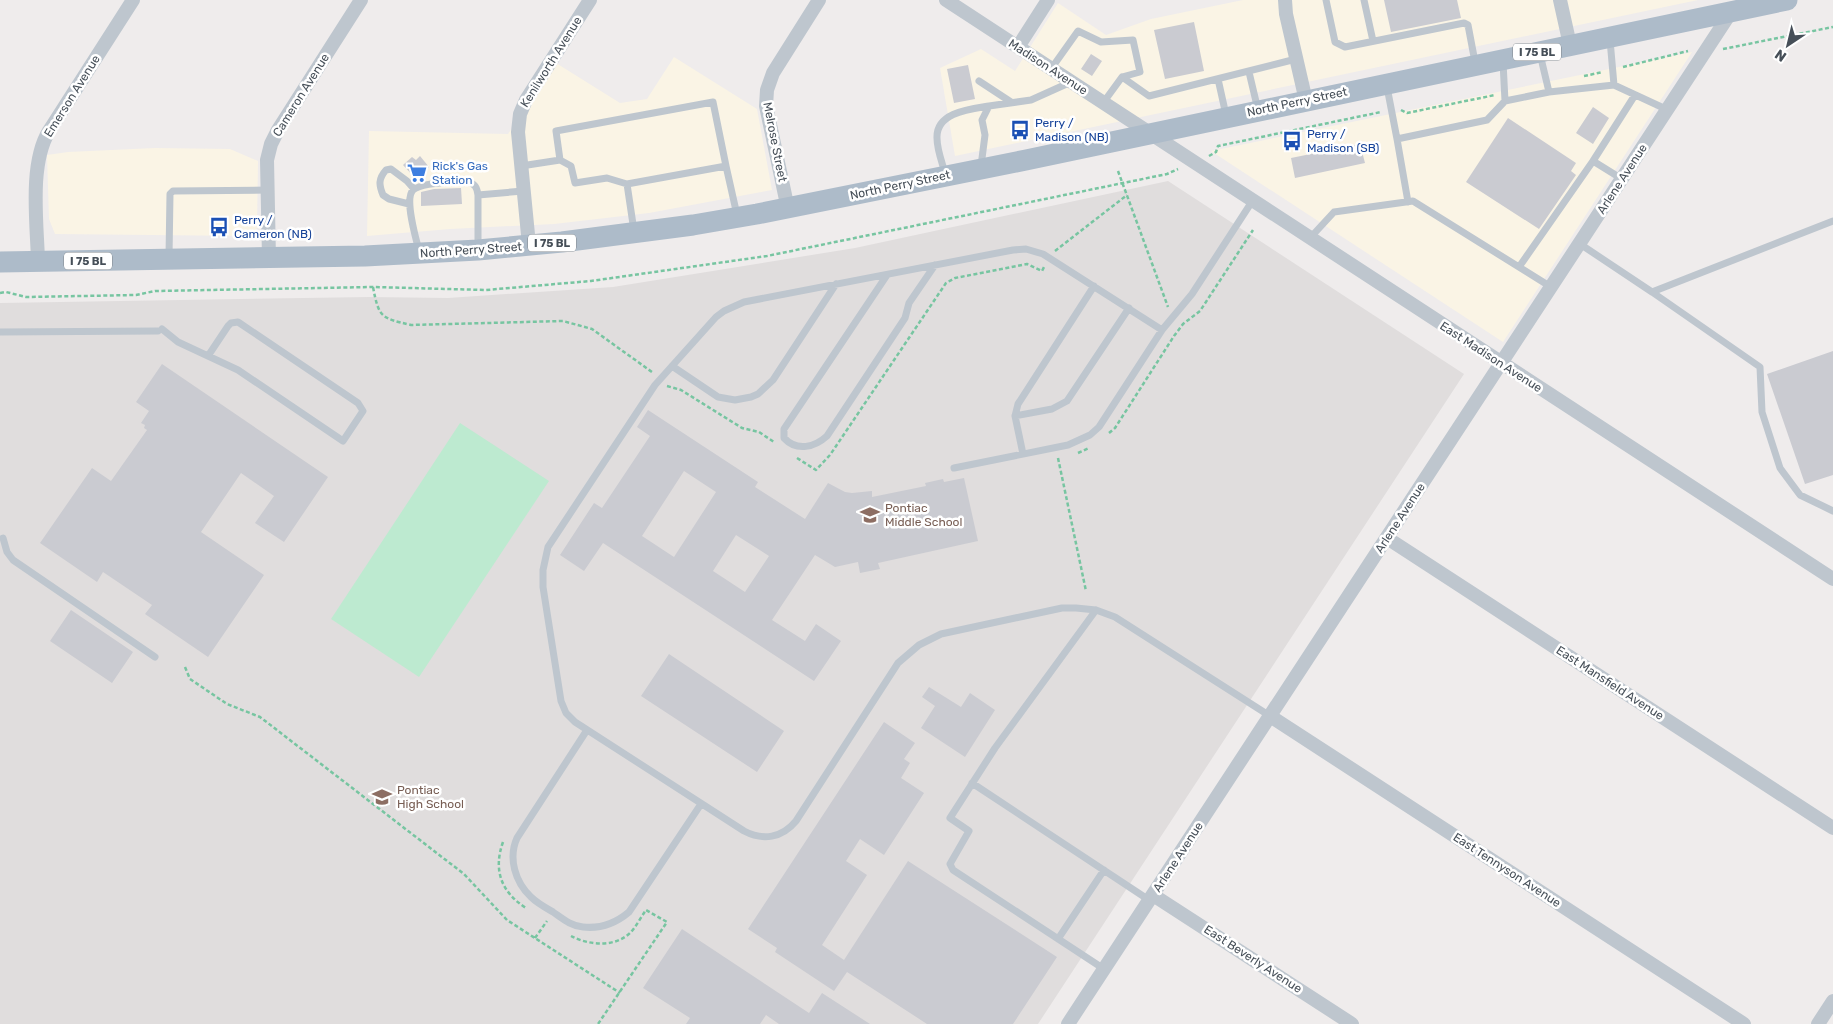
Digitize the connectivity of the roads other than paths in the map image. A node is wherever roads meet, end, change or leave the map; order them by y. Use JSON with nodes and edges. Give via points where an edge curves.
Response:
{"nodes":[{"id":1,"x":133,"y":0,"type":"edge"},
{"id":2,"x":361,"y":0,"type":"edge"},
{"id":3,"x":590,"y":0,"type":"edge"},
{"id":4,"x":819,"y":0,"type":"edge"},
{"id":5,"x":946,"y":0,"type":"edge"},
{"id":6,"x":1048,"y":0,"type":"edge"},
{"id":7,"x":1285,"y":0,"type":"edge"},
{"id":8,"x":1326,"y":0,"type":"edge"},
{"id":9,"x":1364,"y":0,"type":"edge"},
{"id":10,"x":1560,"y":0,"type":"edge"},
{"id":11,"x":1787,"y":0,"type":"edge"},
{"id":12,"x":1735,"y":6,"type":"edge"},
{"id":13,"x":1610,"y":37,"type":"junction"},
{"id":14,"x":1372,"y":41,"type":"junction"},
{"id":15,"x":1570,"y":45,"type":"junction"},
{"id":16,"x":1018,"y":47,"type":"junction"},
{"id":17,"x":1540,"y":52,"type":"junction"},
{"id":18,"x":1296,"y":59,"type":"junction"},
{"id":19,"x":1503,"y":59,"type":"junction"},
{"id":20,"x":1476,"y":65,"type":"junction"},
{"id":21,"x":1051,"y":69,"type":"junction"},
{"id":22,"x":1249,"y":72,"type":"junction"},
{"id":23,"x":1122,"y":76,"type":"junction"},
{"id":24,"x":1218,"y":79,"type":"junction"},
{"id":25,"x":979,"y":81,"type":"dead end"},
{"id":26,"x":1071,"y":82,"type":"junction"},
{"id":27,"x":1386,"y":84,"type":"junction"},
{"id":28,"x":1614,"y":85,"type":"junction"},
{"id":29,"x":1549,"y":92,"type":"junction"},
{"id":30,"x":1635,"y":95,"type":"junction"},
{"id":31,"x":1306,"y":101,"type":"junction"},
{"id":32,"x":1505,"y":101,"type":"junction"},
{"id":33,"x":1011,"y":103,"type":"junction"},
{"id":34,"x":1103,"y":103,"type":"junction"},
{"id":35,"x":989,"y":106,"type":"junction"},
{"id":36,"x":1668,"y":110,"type":"junction"},
{"id":37,"x":1258,"y":111,"type":"junction"},
{"id":38,"x":1227,"y":117,"type":"junction"},
{"id":39,"x":1150,"y":133,"type":"junction"},
{"id":40,"x":1397,"y":138,"type":"junction"},
{"id":41,"x":560,"y":160,"type":"junction"},
{"id":42,"x":1593,"y":160,"type":"junction"},
{"id":43,"x":521,"y":166,"type":"junction"},
{"id":44,"x":726,"y":166,"type":"junction"},
{"id":45,"x":981,"y":169,"type":"junction"},
{"id":46,"x":946,"y":176,"type":"junction"},
{"id":47,"x":1622,"y":179,"type":"junction"},
{"id":48,"x":627,"y":184,"type":"junction"},
{"id":49,"x":414,"y":189,"type":"junction"},
{"id":50,"x":268,"y":190,"type":"junction"},
{"id":51,"x":523,"y":191,"type":"junction"},
{"id":52,"x":478,"y":195,"type":"junction"},
{"id":53,"x":1253,"y":200,"type":"junction"},
{"id":54,"x":1408,"y":202,"type":"junction"},
{"id":55,"x":409,"y":204,"type":"junction"},
{"id":56,"x":788,"y":208,"type":"junction"},
{"id":57,"x":738,"y":218,"type":"junction"},
{"id":58,"x":1833,"y":221,"type":"edge"},
{"id":59,"x":634,"y":233,"type":"junction"},
{"id":60,"x":1310,"y":238,"type":"junction"},
{"id":61,"x":1580,"y":244,"type":"junction"},
{"id":62,"x":529,"y":245,"type":"junction"},
{"id":63,"x":478,"y":250,"type":"junction"},
{"id":64,"x":420,"y":254,"type":"junction"},
{"id":65,"x":269,"y":258,"type":"junction"},
{"id":66,"x":169,"y":260,"type":"junction"},
{"id":67,"x":38,"y":261,"type":"junction"},
{"id":68,"x":0,"y":262,"type":"edge"},
{"id":69,"x":935,"y":265,"type":"junction"},
{"id":70,"x":1519,"y":267,"type":"junction"},
{"id":71,"x":887,"y":275,"type":"junction"},
{"id":72,"x":836,"y":284,"type":"junction"},
{"id":73,"x":1094,"y":286,"type":"junction"},
{"id":74,"x":1552,"y":287,"type":"junction"},
{"id":75,"x":1652,"y":292,"type":"junction"},
{"id":76,"x":1129,"y":308,"type":"junction"},
{"id":77,"x":1162,"y":330,"type":"junction"},
{"id":78,"x":0,"y":332,"type":"edge"},
{"id":79,"x":208,"y":356,"type":"junction"},
{"id":80,"x":1502,"y":364,"type":"junction"},
{"id":81,"x":672,"y":366,"type":"junction"},
{"id":82,"x":1015,"y":416,"type":"junction"},
{"id":83,"x":1024,"y":454,"type":"junction"},
{"id":84,"x":954,"y":468,"type":"dead end"},
{"id":85,"x":1833,"y":511,"type":"edge"},
{"id":86,"x":3,"y":538,"type":"dead end"},
{"id":87,"x":1387,"y":538,"type":"junction"},
{"id":88,"x":1833,"y":579,"type":"edge"},
{"id":89,"x":1096,"y":610,"type":"junction"},
{"id":90,"x":156,"y":657,"type":"dead end"},
{"id":91,"x":1270,"y":716,"type":"junction"},
{"id":92,"x":588,"y":730,"type":"junction"},
{"id":93,"x":972,"y":783,"type":"junction"},
{"id":94,"x":701,"y":804,"type":"junction"},
{"id":95,"x":1833,"y":828,"type":"edge"},
{"id":96,"x":1104,"y":870,"type":"junction"},
{"id":97,"x":1151,"y":898,"type":"junction"},
{"id":98,"x":1058,"y":939,"type":"junction"},
{"id":99,"x":1104,"y":969,"type":"junction"},
{"id":100,"x":1833,"y":1001,"type":"edge"},
{"id":101,"x":1068,"y":1024,"type":"edge"},
{"id":102,"x":1352,"y":1024,"type":"edge"},
{"id":103,"x":1744,"y":1024,"type":"edge"},
{"id":104,"x":1818,"y":1024,"type":"edge"}],
"edges":[{"from":1,"to":67,"type":"street","name":"Emerson Avenue","via":[[41,146],[36,172]]},
{"from":2,"to":50,"type":"street","name":"Cameron Avenue","via":[[273,139],[267,160]]},
{"from":3,"to":43,"type":"street","name":"Kenilworth Avenue","via":[[521,109],[518,132]]},
{"from":4,"to":56,"type":"street","name":"Melrose Street","via":[[772,73],[767,90],[766,106]]},
{"from":5,"to":16,"type":"street","name":"Madison Avenue"},
{"from":6,"to":16,"type":"street"},
{"from":7,"to":18,"type":"street"},
{"from":8,"to":14,"type":"lane","via":[[1335,42],[1345,47]]},
{"from":9,"to":14,"type":"lane"},
{"from":10,"to":15,"type":"street"},
{"from":11,"to":12,"type":"main road","name":"North Perry Street","number":"I 75 BL"},
{"from":12,"to":13,"type":"main road","name":"North Perry Street","number":"I 75 BL"},
{"from":12,"to":36,"type":"street","name":"Arlene Avenue"},
{"from":13,"to":15,"type":"main road","name":"North Perry Street","number":"I 75 BL"},
{"from":13,"to":28,"type":"lane"},
{"from":14,"to":20,"type":"lane","via":[[1464,23],[1468,25]]},
{"from":15,"to":17,"type":"main road","name":"North Perry Street","number":"I 75 BL"},
{"from":16,"to":21,"type":"street","name":"Madison Avenue"},
{"from":17,"to":19,"type":"main road","name":"North Perry Street","number":"I 75 BL"},
{"from":17,"to":29,"type":"lane"},
{"from":18,"to":22,"type":"lane"},
{"from":18,"to":31,"type":"street"},
{"from":19,"to":20,"type":"main road","name":"North Perry Street","number":"I 75 BL"},
{"from":19,"to":32,"type":"lane"},
{"from":20,"to":27,"type":"main road","name":"North Perry Street","number":"I 75 BL"},
{"from":21,"to":23,"type":"lane","via":[[1078,31],[1101,42],[1133,40],[1140,72]]},
{"from":21,"to":26,"type":"street","name":"Madison Avenue"},
{"from":22,"to":24,"type":"lane"},
{"from":22,"to":37,"type":"lane"},
{"from":23,"to":24,"type":"lane","via":[[1149,96]]},
{"from":23,"to":34,"type":"lane"},
{"from":24,"to":38,"type":"lane"},
{"from":25,"to":33,"type":"lane"},
{"from":26,"to":33,"type":"lane","via":[[1031,100]]},
{"from":26,"to":34,"type":"street","name":"Madison Avenue"},
{"from":27,"to":31,"type":"main road","name":"North Perry Street","number":"I 75 BL"},
{"from":27,"to":40,"type":"lane"},
{"from":28,"to":29,"type":"lane"},
{"from":28,"to":30,"type":"lane"},
{"from":29,"to":32,"type":"lane"},
{"from":30,"to":36,"type":"lane"},
{"from":30,"to":42,"type":"lane"},
{"from":31,"to":37,"type":"main road","name":"North Perry Street","number":"I 75 BL"},
{"from":32,"to":40,"type":"lane","via":[[1487,120]]},
{"from":33,"to":35,"type":"lane"},
{"from":34,"to":39,"type":"street","name":"Madison Avenue"},
{"from":35,"to":45,"type":"lane","via":[[982,120],[985,135]]},
{"from":35,"to":46,"type":"lane","via":[[963,110],[941,125],[937,139]]},
{"from":36,"to":47,"type":"street","name":"Arlene Avenue"},
{"from":37,"to":38,"type":"main road","name":"North Perry Street","number":"I 75 BL"},
{"from":38,"to":39,"type":"main road","name":"North Perry Street","number":"I 75 BL"},
{"from":39,"to":45,"type":"main road","name":"North Perry Street","number":"I 75 BL"},
{"from":39,"to":53,"type":"street","name":"East Madison Avenue"},
{"from":40,"to":54,"type":"lane"},
{"from":41,"to":43,"type":"lane"},
{"from":41,"to":44,"type":"lane","via":[[556,131],[713,102]]},
{"from":41,"to":48,"type":"lane","via":[[571,166],[575,183],[607,178]]},
{"from":42,"to":47,"type":"lane"},
{"from":42,"to":70,"type":"lane"},
{"from":43,"to":51,"type":"street","name":"Kenilworth Avenue"},
{"from":44,"to":48,"type":"lane"},
{"from":44,"to":57,"type":"lane"},
{"from":45,"to":46,"type":"main road","name":"North Perry Street","number":"I 75 BL"},
{"from":46,"to":56,"type":"main road","name":"North Perry Street","number":"I 75 BL"},
{"from":47,"to":61,"type":"street","name":"Arlene Avenue"},
{"from":48,"to":59,"type":"lane"},
{"from":49,"to":52,"type":"lane","via":[[467,181],[477,188]]},
{"from":49,"to":55,"type":"lane"},
{"from":49,"to":55,"type":"lane","via":[[391,169],[381,175],[379,182],[383,195]]},
{"from":50,"to":65,"type":"street","name":"Cameron Avenue"},
{"from":50,"to":66,"type":"lane","via":[[173,191],[170,194]]},
{"from":51,"to":52,"type":"lane"},
{"from":51,"to":62,"type":"street","name":"Kenilworth Avenue"},
{"from":52,"to":63,"type":"lane"},
{"from":53,"to":60,"type":"street","name":"East Madison Avenue"},
{"from":53,"to":77,"type":"lane","via":[[1192,294]]},
{"from":54,"to":60,"type":"lane","via":[[1334,212]]},
{"from":54,"to":70,"type":"lane","via":[[1413,201]]},
{"from":55,"to":64,"type":"lane"},
{"from":56,"to":57,"type":"main road","name":"North Perry Street","number":"I 75 BL"},
{"from":57,"to":59,"type":"main road","name":"North Perry Street","number":"I 75 BL"},
{"from":58,"to":75,"type":"lane"},
{"from":59,"to":62,"type":"main road","name":"North Perry Street","number":"I 75 BL"},
{"from":60,"to":80,"type":"street","name":"East Madison Avenue"},
{"from":61,"to":74,"type":"street","name":"Arlene Avenue"},
{"from":61,"to":75,"type":"lane"},
{"from":62,"to":63,"type":"main road","name":"North Perry Street","number":"I 75 BL"},
{"from":63,"to":64,"type":"main road","name":"North Perry Street","number":"I 75 BL"},
{"from":64,"to":65,"type":"main road","name":"North Perry Street","number":"I 75 BL"},
{"from":65,"to":66,"type":"main road","name":"North Perry Street","number":"I 75 BL"},
{"from":66,"to":67,"type":"main road","name":"North Perry Street","number":"I 75 BL"},
{"from":67,"to":68,"type":"main road","name":"North Perry Street","number":"I 75 BL"},
{"from":69,"to":71,"type":"lane"},
{"from":69,"to":71,"type":"lane","via":[[910,303],[905,318],[827,436],[811,446],[791,444],[784,438],[784,429]]},
{"from":69,"to":73,"type":"lane","via":[[1026,249],[1043,254]]},
{"from":70,"to":74,"type":"lane"},
{"from":71,"to":72,"type":"lane"},
{"from":72,"to":81,"type":"lane","via":[[734,306],[716,317]]},
{"from":72,"to":81,"type":"lane","via":[[773,380],[758,394],[735,400],[718,396]]},
{"from":73,"to":76,"type":"lane"},
{"from":73,"to":82,"type":"lane","via":[[1018,404]]},
{"from":74,"to":80,"type":"street","name":"Arlene Avenue"},
{"from":75,"to":85,"type":"lane","via":[[1760,367],[1762,412],[1780,468],[1800,495]]},
{"from":76,"to":77,"type":"lane"},
{"from":76,"to":82,"type":"lane","via":[[1067,401],[1052,409]]},
{"from":77,"to":83,"type":"lane","via":[[1099,427],[1068,445]]},
{"from":78,"to":79,"type":"lane","via":[[160,330]]},
{"from":79,"to":79,"type":"lane","via":[[238,370],[343,441],[363,411],[358,403],[238,322],[228,326]]},
{"from":80,"to":87,"type":"street","name":"Arlene Avenue"},
{"from":80,"to":88,"type":"street","name":"East Madison Avenue"},
{"from":81,"to":92,"type":"lane","via":[[552,539],[545,558],[543,587],[561,702],[570,717]]},
{"from":82,"to":83,"type":"lane"},
{"from":83,"to":84,"type":"lane"},
{"from":86,"to":90,"type":"lane","via":[[13,560]]},
{"from":87,"to":91,"type":"street","name":"Arlene Avenue"},
{"from":87,"to":95,"type":"street","name":"East Mansfield Avenue"},
{"from":89,"to":91,"type":"lane","via":[[1124,622]]},
{"from":89,"to":93,"type":"lane"},
{"from":89,"to":94,"type":"lane","via":[[1062,608],[950,631],[919,645],[898,663],[796,820],[781,834],[767,837],[751,835]]},
{"from":91,"to":97,"type":"street","name":"Arlene Avenue"},
{"from":91,"to":103,"type":"street","name":"East Tennyson Avenue"},
{"from":92,"to":94,"type":"lane"},
{"from":92,"to":94,"type":"lane","via":[[513,849],[513,865],[522,887],[532,899],[571,925],[585,928],[607,925],[629,912]]},
{"from":93,"to":96,"type":"lane"},
{"from":93,"to":98,"type":"lane","via":[[950,818],[969,831],[950,867]]},
{"from":96,"to":97,"type":"lane"},
{"from":96,"to":98,"type":"lane"},
{"from":97,"to":99,"type":"street","name":"Arlene Avenue"},
{"from":97,"to":102,"type":"street","name":"East Beverly Avenue"},
{"from":98,"to":99,"type":"lane"},
{"from":99,"to":101,"type":"street","name":"Arlene Avenue"},
{"from":100,"to":104,"type":"street"}]}
